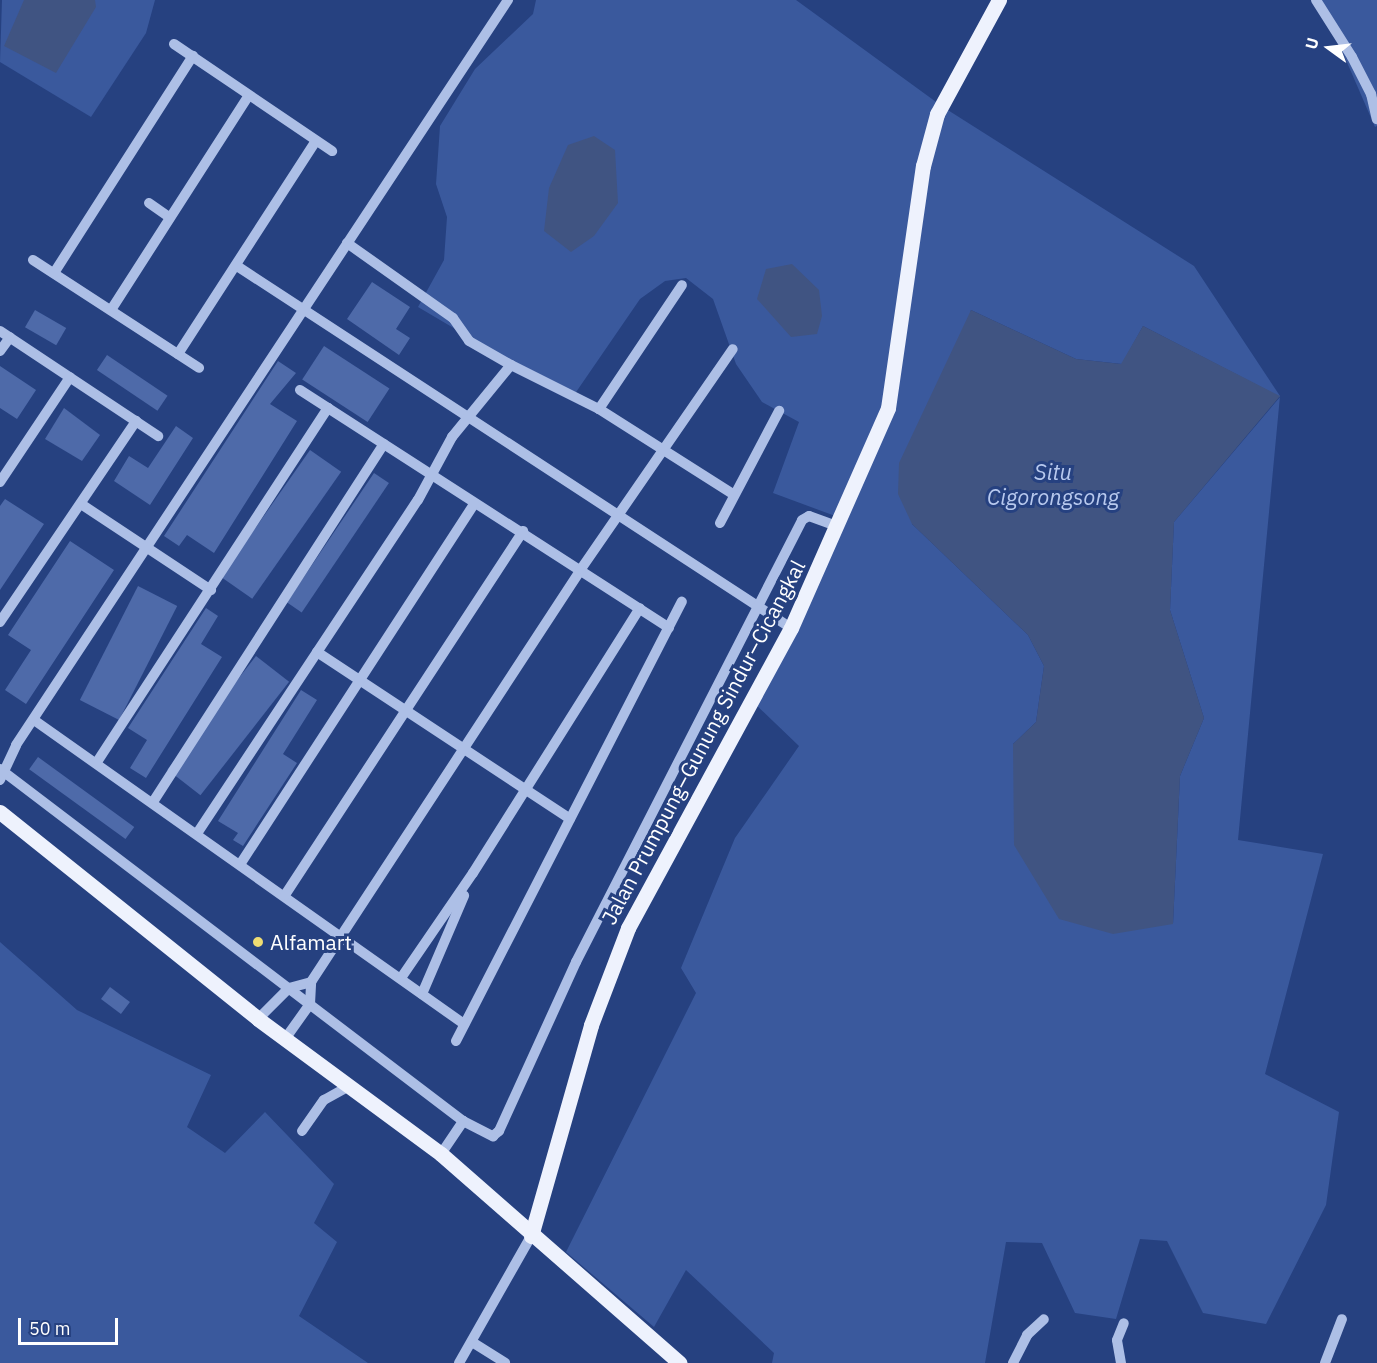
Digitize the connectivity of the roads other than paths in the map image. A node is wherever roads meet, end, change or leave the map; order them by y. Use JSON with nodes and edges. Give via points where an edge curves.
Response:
{"nodes":[{"id":1,"x":508,"y":0,"type":"edge"},
{"id":2,"x":999,"y":0,"type":"edge"},
{"id":3,"x":1317,"y":0,"type":"edge"},
{"id":4,"x":174,"y":44,"type":"dead end"},
{"id":5,"x":193,"y":56,"type":"junction"},
{"id":6,"x":249,"y":95,"type":"junction"},
{"id":7,"x":1377,"y":119,"type":"edge"},
{"id":8,"x":316,"y":141,"type":"junction"},
{"id":9,"x":332,"y":151,"type":"dead end"},
{"id":10,"x":149,"y":203,"type":"dead end"},
{"id":11,"x":169,"y":217,"type":"junction"},
{"id":12,"x":346,"y":243,"type":"junction"},
{"id":13,"x":33,"y":260,"type":"dead end"},
{"id":14,"x":237,"y":266,"type":"junction"},
{"id":15,"x":54,"y":273,"type":"junction"},
{"id":16,"x":682,"y":285,"type":"dead end"},
{"id":17,"x":304,"y":309,"type":"junction"},
{"id":18,"x":111,"y":310,"type":"junction"},
{"id":19,"x":5,"y":334,"type":"edge"},
{"id":20,"x":733,"y":349,"type":"dead end"},
{"id":21,"x":0,"y":351,"type":"edge"},
{"id":22,"x":178,"y":354,"type":"junction"},
{"id":23,"x":511,"y":365,"type":"junction"},
{"id":24,"x":199,"y":368,"type":"dead end"},
{"id":25,"x":70,"y":377,"type":"junction"},
{"id":26,"x":300,"y":390,"type":"dead end"},
{"id":27,"x":328,"y":408,"type":"junction"},
{"id":28,"x":599,"y":409,"type":"junction"},
{"id":29,"x":779,"y":411,"type":"dead end"},
{"id":30,"x":470,"y":413,"type":"junction"},
{"id":31,"x":136,"y":422,"type":"junction"},
{"id":32,"x":158,"y":436,"type":"dead end"},
{"id":33,"x":384,"y":444,"type":"junction"},
{"id":34,"x":663,"y":451,"type":"junction"},
{"id":35,"x":430,"y":474,"type":"junction"},
{"id":36,"x":0,"y":482,"type":"edge"},
{"id":37,"x":733,"y":494,"type":"junction"},
{"id":38,"x":81,"y":504,"type":"junction"},
{"id":39,"x":474,"y":504,"type":"junction"},
{"id":40,"x":620,"y":513,"type":"junction"},
{"id":41,"x":720,"y":522,"type":"dead end"},
{"id":42,"x":837,"y":526,"type":"junction"},
{"id":43,"x":523,"y":531,"type":"junction"},
{"id":44,"x":148,"y":548,"type":"junction"},
{"id":45,"x":581,"y":569,"type":"junction"},
{"id":46,"x":211,"y":590,"type":"junction"},
{"id":47,"x":682,"y":602,"type":"dead end"},
{"id":48,"x":640,"y":608,"type":"junction"},
{"id":49,"x":757,"y":608,"type":"junction"},
{"id":50,"x":0,"y":622,"type":"edge"},
{"id":51,"x":669,"y":628,"type":"junction"},
{"id":52,"x":791,"y":628,"type":"junction"},
{"id":53,"x":317,"y":652,"type":"junction"},
{"id":54,"x":359,"y":681,"type":"junction"},
{"id":55,"x":405,"y":711,"type":"junction"},
{"id":56,"x":34,"y":720,"type":"junction"},
{"id":57,"x":464,"y":749,"type":"junction"},
{"id":58,"x":97,"y":762,"type":"junction"},
{"id":59,"x":1,"y":773,"type":"edge"},
{"id":60,"x":522,"y":790,"type":"junction"},
{"id":61,"x":153,"y":802,"type":"junction"},
{"id":62,"x":0,"y":812,"type":"edge"},
{"id":63,"x":570,"y":819,"type":"junction"},
{"id":64,"x":198,"y":832,"type":"junction"},
{"id":65,"x":241,"y":863,"type":"junction"},
{"id":66,"x":473,"y":873,"type":"junction"},
{"id":67,"x":285,"y":895,"type":"junction"},
{"id":68,"x":342,"y":936,"type":"junction"},
{"id":69,"x":401,"y":978,"type":"junction"},
{"id":70,"x":311,"y":982,"type":"junction"},
{"id":71,"x":290,"y":988,"type":"junction"},
{"id":72,"x":422,"y":993,"type":"junction"},
{"id":73,"x":310,"y":1004,"type":"junction"},
{"id":74,"x":258,"y":1019,"type":"junction"},
{"id":75,"x":464,"y":1024,"type":"junction"},
{"id":76,"x":285,"y":1039,"type":"junction"},
{"id":77,"x":456,"y":1041,"type":"dead end"},
{"id":78,"x":347,"y":1088,"type":"junction"},
{"id":79,"x":463,"y":1121,"type":"junction"},
{"id":80,"x":302,"y":1131,"type":"dead end"},
{"id":81,"x":441,"y":1154,"type":"junction"},
{"id":82,"x":531,"y":1236,"type":"junction"},
{"id":83,"x":1044,"y":1319,"type":"dead end"},
{"id":84,"x":1342,"y":1319,"type":"dead end"},
{"id":85,"x":1124,"y":1323,"type":"dead end"},
{"id":86,"x":472,"y":1342,"type":"junction"},
{"id":87,"x":459,"y":1363,"type":"edge"},
{"id":88,"x":506,"y":1363,"type":"edge"},
{"id":89,"x":680,"y":1363,"type":"edge"},
{"id":90,"x":1012,"y":1363,"type":"edge"},
{"id":91,"x":1121,"y":1363,"type":"edge"},
{"id":92,"x":1325,"y":1363,"type":"edge"}],
"edges":[{"from":1,"to":12,"type":"street"},
{"from":2,"to":42,"type":"main road","name":"Jalan Prumpung–Gunung Sindur–Cicangkal","via":[[937,114],[923,166],[888,408]]},
{"from":3,"to":7,"type":"street","via":[[1357,66]]},
{"from":4,"to":5,"type":"street"},
{"from":5,"to":6,"type":"street"},
{"from":5,"to":15,"type":"street"},
{"from":6,"to":8,"type":"street"},
{"from":6,"to":11,"type":"street"},
{"from":8,"to":9,"type":"street"},
{"from":8,"to":14,"type":"street"},
{"from":10,"to":11,"type":"street"},
{"from":11,"to":18,"type":"street"},
{"from":12,"to":17,"type":"street"},
{"from":12,"to":23,"type":"street","via":[[453,318],[469,341]]},
{"from":13,"to":15,"type":"street"},
{"from":14,"to":17,"type":"street"},
{"from":14,"to":22,"type":"street"},
{"from":15,"to":18,"type":"street"},
{"from":16,"to":28,"type":"street"},
{"from":17,"to":30,"type":"street"},
{"from":17,"to":44,"type":"street"},
{"from":18,"to":22,"type":"street"},
{"from":19,"to":21,"type":"street"},
{"from":19,"to":25,"type":"street"},
{"from":20,"to":34,"type":"street"},
{"from":22,"to":24,"type":"street"},
{"from":23,"to":28,"type":"street"},
{"from":23,"to":30,"type":"street"},
{"from":25,"to":31,"type":"street"},
{"from":25,"to":36,"type":"street"},
{"from":26,"to":27,"type":"street"},
{"from":27,"to":33,"type":"street"},
{"from":27,"to":46,"type":"street"},
{"from":28,"to":34,"type":"street"},
{"from":29,"to":37,"type":"street"},
{"from":30,"to":35,"type":"street"},
{"from":30,"to":40,"type":"street"},
{"from":31,"to":32,"type":"street"},
{"from":31,"to":38,"type":"street"},
{"from":33,"to":35,"type":"street"},
{"from":33,"to":61,"type":"street"},
{"from":34,"to":37,"type":"street"},
{"from":34,"to":40,"type":"street"},
{"from":35,"to":39,"type":"street"},
{"from":35,"to":53,"type":"street"},
{"from":37,"to":41,"type":"street"},
{"from":38,"to":44,"type":"street"},
{"from":38,"to":50,"type":"street"},
{"from":39,"to":43,"type":"street"},
{"from":39,"to":54,"type":"street"},
{"from":40,"to":45,"type":"street"},
{"from":40,"to":49,"type":"street"},
{"from":42,"to":49,"type":"street","via":[[809,516],[802,520]]},
{"from":42,"to":52,"type":"main road","name":"Jalan Prumpung–Gunung Sindur–Cicangkal"},
{"from":43,"to":45,"type":"street"},
{"from":43,"to":55,"type":"street"},
{"from":44,"to":46,"type":"street"},
{"from":44,"to":56,"type":"street"},
{"from":45,"to":48,"type":"street"},
{"from":45,"to":57,"type":"street"},
{"from":46,"to":58,"type":"street"},
{"from":47,"to":51,"type":"street"},
{"from":48,"to":51,"type":"street"},
{"from":48,"to":60,"type":"street"},
{"from":49,"to":52,"type":"street"},
{"from":49,"to":79,"type":"street","via":[[576,962],[499,1131],[486,1136]]},
{"from":51,"to":63,"type":"street"},
{"from":52,"to":82,"type":"main road","name":"Jalan Prumpung–Gunung Sindur–Cicangkal","via":[[628,928],[591,1025]]},
{"from":53,"to":54,"type":"street"},
{"from":53,"to":64,"type":"street"},
{"from":54,"to":55,"type":"street"},
{"from":54,"to":65,"type":"street"},
{"from":55,"to":57,"type":"street"},
{"from":55,"to":67,"type":"street"},
{"from":56,"to":58,"type":"street"},
{"from":56,"to":59,"type":"street"},
{"from":57,"to":60,"type":"street"},
{"from":57,"to":68,"type":"street"},
{"from":58,"to":61,"type":"street"},
{"from":59,"to":71,"type":"street"},
{"from":60,"to":63,"type":"street"},
{"from":60,"to":66,"type":"street"},
{"from":61,"to":64,"type":"street"},
{"from":62,"to":74,"type":"main road"},
{"from":63,"to":75,"type":"street"},
{"from":64,"to":65,"type":"street"},
{"from":65,"to":67,"type":"street"},
{"from":66,"to":69,"type":"street"},
{"from":66,"to":72,"type":"street"},
{"from":67,"to":68,"type":"street"},
{"from":68,"to":69,"type":"street"},
{"from":68,"to":70,"type":"street"},
{"from":69,"to":72,"type":"street"},
{"from":70,"to":71,"type":"street"},
{"from":70,"to":73,"type":"street"},
{"from":71,"to":73,"type":"street"},
{"from":71,"to":74,"type":"street"},
{"from":72,"to":75,"type":"street"},
{"from":73,"to":76,"type":"street"},
{"from":73,"to":79,"type":"street"},
{"from":74,"to":76,"type":"main road"},
{"from":75,"to":77,"type":"street"},
{"from":76,"to":78,"type":"main road"},
{"from":78,"to":80,"type":"street","via":[[324,1100]]},
{"from":78,"to":81,"type":"main road"},
{"from":79,"to":81,"type":"street"},
{"from":81,"to":82,"type":"main road"},
{"from":82,"to":86,"type":"street"},
{"from":82,"to":89,"type":"main road"},
{"from":83,"to":90,"type":"street","via":[[1027,1335]]},
{"from":84,"to":92,"type":"street"},
{"from":85,"to":91,"type":"street","via":[[1117,1340]]},
{"from":86,"to":87,"type":"street"},
{"from":86,"to":88,"type":"street"}]}
